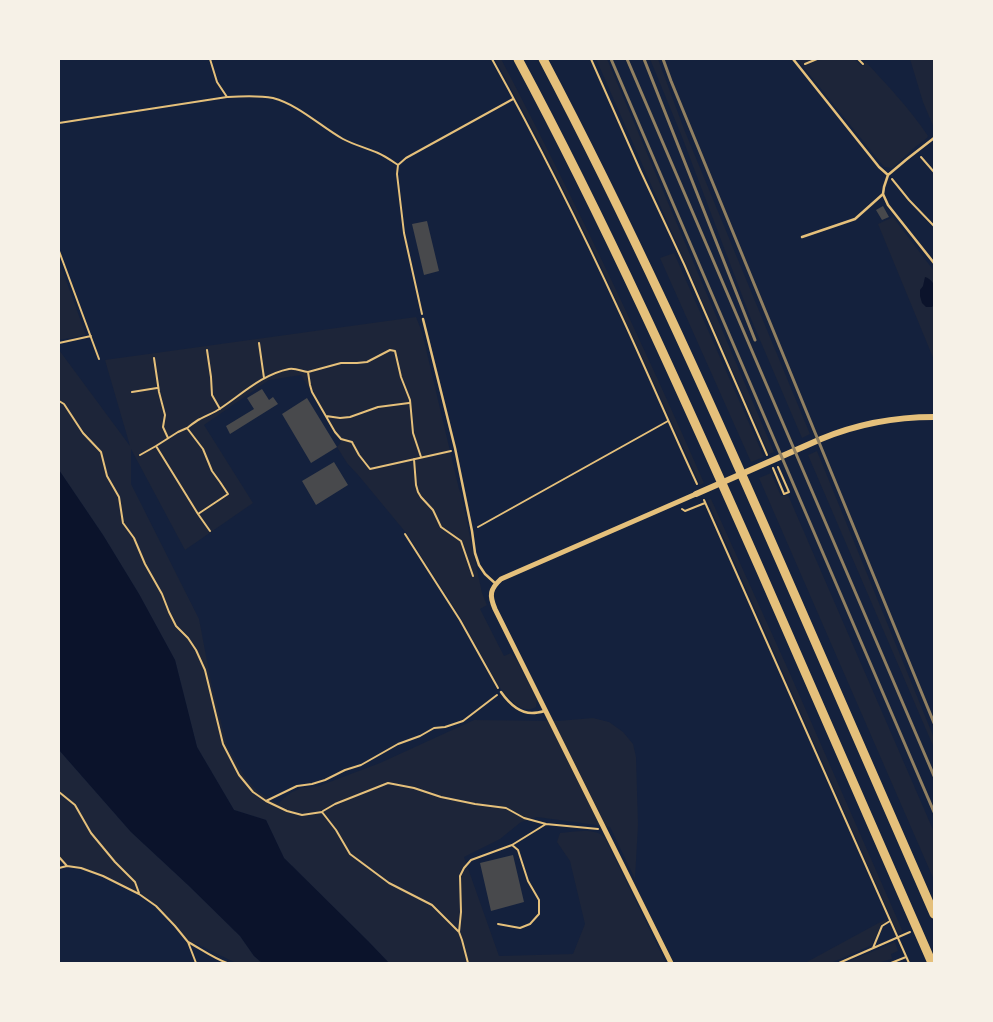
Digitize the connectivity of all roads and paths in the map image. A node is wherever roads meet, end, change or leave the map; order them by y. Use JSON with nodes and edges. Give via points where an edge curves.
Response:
{"nodes":[{"id":1,"x":210,"y":59,"type":"edge"},
{"id":2,"x":492,"y":59,"type":"edge"},
{"id":3,"x":518,"y":59,"type":"edge"},
{"id":4,"x":543,"y":59,"type":"edge"},
{"id":5,"x":591,"y":59,"type":"edge"},
{"id":6,"x":794,"y":59,"type":"edge"},
{"id":7,"x":817,"y":59,"type":"edge"},
{"id":8,"x":858,"y":59,"type":"edge"},
{"id":9,"x":863,"y":64,"type":"dead end"},
{"id":10,"x":800,"y":66,"type":"junction"},
{"id":11,"x":227,"y":97,"type":"junction"},
{"id":12,"x":514,"y":99,"type":"junction"},
{"id":13,"x":59,"y":123,"type":"edge"},
{"id":14,"x":934,"y":138,"type":"edge"},
{"id":15,"x":916,"y":151,"type":"junction"},
{"id":16,"x":398,"y":165,"type":"junction"},
{"id":17,"x":934,"y":172,"type":"edge"},
{"id":18,"x":888,"y":175,"type":"junction"},
{"id":19,"x":883,"y":194,"type":"junction"},
{"id":20,"x":934,"y":226,"type":"edge"},
{"id":21,"x":802,"y":237,"type":"dead end"},
{"id":22,"x":59,"y":251,"type":"edge"},
{"id":23,"x":934,"y":263,"type":"edge"},
{"id":24,"x":423,"y":319,"type":"joint"},
{"id":25,"x":90,"y":336,"type":"junction"},
{"id":26,"x":59,"y":343,"type":"edge"},
{"id":27,"x":259,"y":343,"type":"dead end"},
{"id":28,"x":207,"y":350,"type":"dead end"},
{"id":29,"x":154,"y":358,"type":"dead end"},
{"id":30,"x":99,"y":360,"type":"dead end"},
{"id":31,"x":308,"y":372,"type":"junction"},
{"id":32,"x":264,"y":378,"type":"junction"},
{"id":33,"x":158,"y":388,"type":"junction"},
{"id":34,"x":132,"y":392,"type":"dead end"},
{"id":35,"x":59,"y":401,"type":"edge"},
{"id":36,"x":410,"y":403,"type":"junction"},
{"id":37,"x":220,"y":409,"type":"junction"},
{"id":38,"x":326,"y":416,"type":"junction"},
{"id":39,"x":934,"y":417,"type":"edge"},
{"id":40,"x":668,"y":421,"type":"junction"},
{"id":41,"x":187,"y":428,"type":"junction"},
{"id":42,"x":168,"y":438,"type":"junction"},
{"id":43,"x":156,"y":446,"type":"junction"},
{"id":44,"x":455,"y":450,"type":"junction"},
{"id":45,"x":140,"y":455,"type":"dead end"},
{"id":46,"x":421,"y":457,"type":"junction"},
{"id":47,"x":768,"y":458,"type":"dead end"},
{"id":48,"x":414,"y":459,"type":"junction"},
{"id":49,"x":772,"y":467,"type":"dead end"},
{"id":50,"x":778,"y":467,"type":"dead end"},
{"id":51,"x":697,"y":484,"type":"dead end"},
{"id":52,"x":699,"y":494,"type":"junction"},
{"id":53,"x":705,"y":503,"type":"junction"},
{"id":54,"x":682,"y":509,"type":"dead end"},
{"id":55,"x":198,"y":514,"type":"junction"},
{"id":56,"x":210,"y":531,"type":"dead end"},
{"id":57,"x":472,"y":531,"type":"junction"},
{"id":58,"x":405,"y":534,"type":"dead end"},
{"id":59,"x":473,"y":576,"type":"dead end"},
{"id":60,"x":496,"y":584,"type":"junction"},
{"id":61,"x":501,"y":692,"type":"junction"},
{"id":62,"x":546,"y":711,"type":"junction"},
{"id":63,"x":59,"y":792,"type":"edge"},
{"id":64,"x":266,"y":802,"type":"junction"},
{"id":65,"x":322,"y":812,"type":"junction"},
{"id":66,"x":546,"y":824,"type":"junction"},
{"id":67,"x":605,"y":830,"type":"junction"},
{"id":68,"x":512,"y":845,"type":"junction"},
{"id":69,"x":59,"y":858,"type":"edge"},
{"id":70,"x":67,"y":866,"type":"junction"},
{"id":71,"x":59,"y":868,"type":"edge"},
{"id":72,"x":139,"y":894,"type":"junction"},
{"id":73,"x":934,"y":914,"type":"edge"},
{"id":74,"x":890,"y":921,"type":"junction"},
{"id":75,"x":498,"y":924,"type":"dead end"},
{"id":76,"x":458,"y":932,"type":"junction"},
{"id":77,"x":188,"y":942,"type":"junction"},
{"id":78,"x":882,"y":944,"type":"dead end"},
{"id":79,"x":873,"y":948,"type":"junction"},
{"id":80,"x":906,"y":957,"type":"junction"},
{"id":81,"x":196,"y":963,"type":"edge"},
{"id":82,"x":227,"y":963,"type":"edge"},
{"id":83,"x":468,"y":963,"type":"edge"},
{"id":84,"x":671,"y":963,"type":"edge"},
{"id":85,"x":839,"y":963,"type":"edge"},
{"id":86,"x":891,"y":963,"type":"edge"},
{"id":87,"x":909,"y":963,"type":"edge"},
{"id":88,"x":932,"y":963,"type":"edge"}],
"edges":[{"from":1,"to":11,"type":"path","via":[[217,82]]},
{"from":2,"to":12,"type":"path"},
{"from":3,"to":88,"type":"highway","via":[[654,334]]},
{"from":4,"to":73,"type":"highway","via":[[698,376]]},
{"from":5,"to":47,"type":"path"},
{"from":6,"to":10,"type":"lane"},
{"from":7,"to":10,"type":"path"},
{"from":8,"to":9,"type":"path"},
{"from":10,"to":18,"type":"lane"},
{"from":11,"to":13,"type":"path"},
{"from":11,"to":16,"type":"path","via":[[274,98],[337,135]]},
{"from":12,"to":16,"type":"path"},
{"from":12,"to":40,"type":"path","via":[[598,267]]},
{"from":14,"to":15,"type":"lane"},
{"from":15,"to":17,"type":"path"},
{"from":15,"to":18,"type":"lane"},
{"from":16,"to":24,"type":"path","via":[[404,232]]},
{"from":18,"to":19,"type":"lane"},
{"from":18,"to":20,"type":"path"},
{"from":19,"to":21,"type":"lane","via":[[856,219]]},
{"from":19,"to":23,"type":"lane","via":[[888,206]]},
{"from":22,"to":25,"type":"path"},
{"from":24,"to":44,"type":"lane"},
{"from":25,"to":26,"type":"path"},
{"from":25,"to":30,"type":"path"},
{"from":27,"to":32,"type":"path"},
{"from":28,"to":37,"type":"path","via":[[212,395]]},
{"from":29,"to":33,"type":"path"},
{"from":31,"to":32,"type":"path","via":[[288,369]]},
{"from":31,"to":36,"type":"path","via":[[341,363],[367,362],[393,350]]},
{"from":31,"to":38,"type":"path","via":[[312,392]]},
{"from":32,"to":37,"type":"path"},
{"from":33,"to":34,"type":"path"},
{"from":33,"to":42,"type":"path","via":[[164,415],[163,427]]},
{"from":35,"to":64,"type":"path","via":[[101,452],[107,476],[119,497],[123,523],[134,538],[176,626],[196,650],[223,744],[239,774]]},
{"from":36,"to":38,"type":"path","via":[[378,406],[350,417]]},
{"from":36,"to":46,"type":"path","via":[[413,433]]},
{"from":37,"to":41,"type":"path"},
{"from":38,"to":48,"type":"path","via":[[338,436],[352,442],[370,469]]},
{"from":39,"to":52,"type":"street","via":[[883,421],[840,432]]},
{"from":40,"to":51,"type":"path"},
{"from":40,"to":57,"type":"path"},
{"from":41,"to":42,"type":"path"},
{"from":41,"to":55,"type":"path","via":[[203,449],[212,471],[228,494]]},
{"from":42,"to":43,"type":"path"},
{"from":43,"to":45,"type":"path"},
{"from":43,"to":55,"type":"path"},
{"from":44,"to":46,"type":"path"},
{"from":44,"to":57,"type":"lane"},
{"from":46,"to":48,"type":"path"},
{"from":48,"to":59,"type":"path","via":[[418,492],[442,527],[461,541]]},
{"from":49,"to":50,"type":"path","via":[[784,494],[789,492]]},
{"from":52,"to":53,"type":"path"},
{"from":52,"to":60,"type":"street","via":[[501,579]]},
{"from":53,"to":54,"type":"path","via":[[685,511]]},
{"from":53,"to":74,"type":"path"},
{"from":55,"to":56,"type":"path"},
{"from":57,"to":60,"type":"lane","via":[[479,564]]},
{"from":58,"to":61,"type":"path"},
{"from":60,"to":62,"type":"street","via":[[491,600]]},
{"from":61,"to":62,"type":"lane","via":[[520,710],[531,713]]},
{"from":61,"to":64,"type":"path","via":[[458,724],[434,728],[361,765],[325,780],[297,786]]},
{"from":62,"to":67,"type":"street"},
{"from":63,"to":72,"type":"path","via":[[75,805],[91,833],[135,882]]},
{"from":64,"to":65,"type":"path","via":[[302,815]]},
{"from":65,"to":66,"type":"path","via":[[388,783],[475,804],[506,808],[524,818]]},
{"from":65,"to":76,"type":"path","via":[[350,854],[390,883],[432,905]]},
{"from":66,"to":67,"type":"path"},
{"from":66,"to":68,"type":"path"},
{"from":67,"to":84,"type":"street"},
{"from":68,"to":75,"type":"path","via":[[518,850],[528,881],[539,900],[539,914],[530,924],[520,928]]},
{"from":68,"to":76,"type":"path","via":[[471,860],[464,868],[460,876]]},
{"from":69,"to":70,"type":"path"},
{"from":70,"to":71,"type":"path"},
{"from":70,"to":72,"type":"path","via":[[103,876]]},
{"from":72,"to":77,"type":"path","via":[[156,906]]},
{"from":74,"to":79,"type":"path","via":[[882,926]]},
{"from":74,"to":80,"type":"path"},
{"from":76,"to":83,"type":"path"},
{"from":77,"to":81,"type":"path"},
{"from":77,"to":82,"type":"path"},
{"from":78,"to":79,"type":"path"},
{"from":79,"to":85,"type":"path"},
{"from":80,"to":86,"type":"path"},
{"from":80,"to":87,"type":"path"}]}
